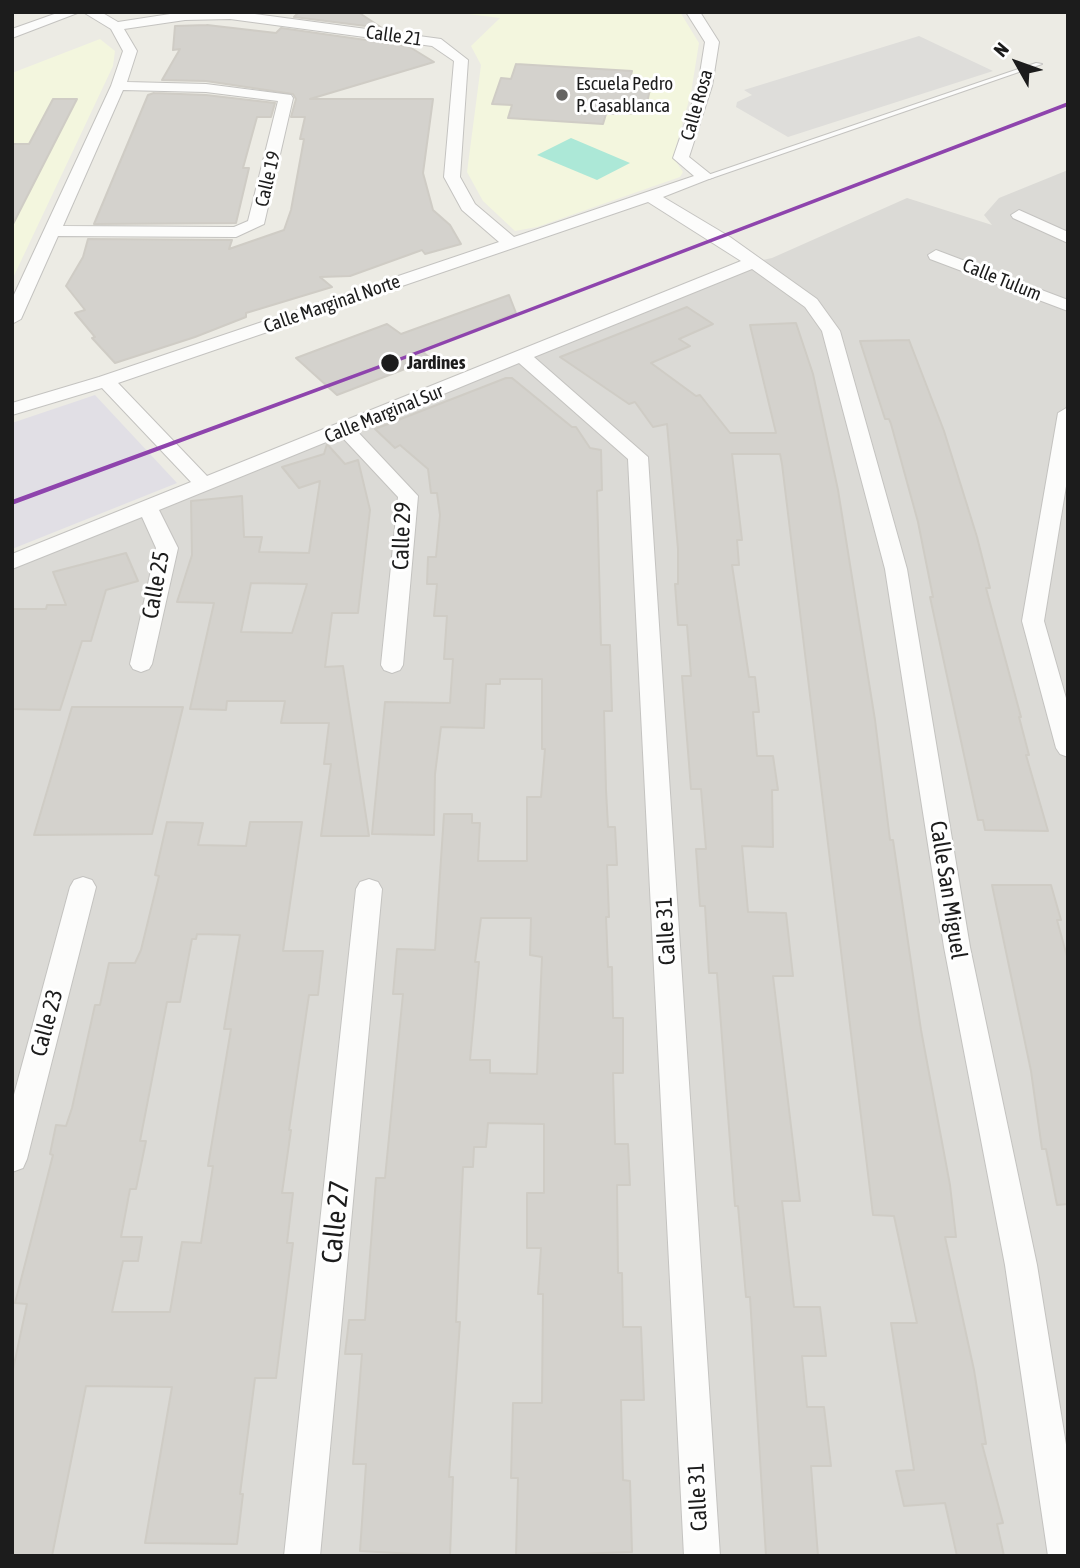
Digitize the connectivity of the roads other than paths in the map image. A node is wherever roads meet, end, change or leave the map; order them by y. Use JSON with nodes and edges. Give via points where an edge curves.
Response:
{"nodes":[{"id":1,"x":72,"y":12,"type":"edge"},
{"id":2,"x":90,"y":12,"type":"edge"},
{"id":3,"x":693,"y":12,"type":"edge"},
{"id":4,"x":265,"y":15,"type":"edge"},
{"id":5,"x":116,"y":26,"type":"junction"},
{"id":6,"x":12,"y":34,"type":"edge"},
{"id":7,"x":1038,"y":64,"type":"dead end"},
{"id":8,"x":118,"y":86,"type":"junction"},
{"id":9,"x":706,"y":177,"type":"junction"},
{"id":10,"x":650,"y":195,"type":"junction"},
{"id":11,"x":1019,"y":215,"type":"dead end"},
{"id":12,"x":52,"y":231,"type":"junction"},
{"id":13,"x":1068,"y":238,"type":"edge"},
{"id":14,"x":512,"y":243,"type":"junction"},
{"id":15,"x":936,"y":254,"type":"dead end"},
{"id":16,"x":754,"y":262,"type":"junction"},
{"id":17,"x":1068,"y":306,"type":"edge"},
{"id":18,"x":12,"y":319,"type":"edge"},
{"id":19,"x":524,"y":358,"type":"junction"},
{"id":20,"x":106,"y":381,"type":"junction"},
{"id":21,"x":12,"y":409,"type":"edge"},
{"id":22,"x":1068,"y":413,"type":"edge"},
{"id":23,"x":345,"y":429,"type":"junction"},
{"id":24,"x":205,"y":485,"type":"junction"},
{"id":25,"x":148,"y":508,"type":"junction"},
{"id":26,"x":12,"y":562,"type":"edge"},
{"id":27,"x":141,"y":664,"type":"dead end"},
{"id":28,"x":392,"y":665,"type":"dead end"},
{"id":29,"x":1066,"y":736,"type":"edge"},
{"id":30,"x":83,"y":887,"type":"dead end"},
{"id":31,"x":369,"y":889,"type":"dead end"},
{"id":32,"x":12,"y":1159,"type":"edge"},
{"id":33,"x":302,"y":1556,"type":"edge"},
{"id":34,"x":702,"y":1556,"type":"edge"},
{"id":35,"x":1066,"y":1556,"type":"edge"}],
"edges":[{"from":1,"to":6,"type":"street"},
{"from":2,"to":5,"type":"street"},
{"from":3,"to":9,"type":"street","name":"Calle Rosa","via":[[712,42],[705,86],[681,158]]},
{"from":4,"to":5,"type":"street","name":"Calle 21","via":[[185,16]]},
{"from":4,"to":14,"type":"street","name":"Calle 21","via":[[436,42],[461,60],[453,177],[468,207]]},
{"from":5,"to":8,"type":"street","via":[[130,51]]},
{"from":7,"to":9,"type":"lane"},
{"from":8,"to":12,"type":"street"},
{"from":8,"to":12,"type":"street","name":"Calle 19","via":[[206,88],[286,98],[256,224],[236,232]]},
{"from":9,"to":10,"type":"street"},
{"from":10,"to":14,"type":"street","name":"Calle Marginal Norte"},
{"from":10,"to":16,"type":"street"},
{"from":11,"to":13,"type":"street"},
{"from":12,"to":18,"type":"street"},
{"from":14,"to":20,"type":"street","name":"Calle Marginal Norte"},
{"from":15,"to":17,"type":"street","name":"Calle Tulum"},
{"from":16,"to":19,"type":"street","name":"Calle Marginal Sur"},
{"from":16,"to":35,"type":"street","name":"Calle San Miguel","via":[[811,303],[831,331],[896,569],[957,947],[1021,1265]]},
{"from":19,"to":23,"type":"street","name":"Calle Marginal Sur"},
{"from":19,"to":34,"type":"street","name":"Calle 31","via":[[638,457]]},
{"from":20,"to":21,"type":"street","name":"Calle Marginal Norte"},
{"from":20,"to":24,"type":"street"},
{"from":22,"to":29,"type":"street","via":[[1033,621]]},
{"from":23,"to":24,"type":"street","name":"Calle Marginal Sur"},
{"from":23,"to":28,"type":"street","name":"Calle 29","via":[[408,496]]},
{"from":24,"to":25,"type":"street","name":"Calle Marginal Sur"},
{"from":25,"to":26,"type":"street","name":"Calle Marginal Sur"},
{"from":25,"to":27,"type":"street","name":"Calle 25","via":[[167,548]]},
{"from":30,"to":32,"type":"street","name":"Calle 23"},
{"from":31,"to":33,"type":"street","name":"Calle 27"}]}
